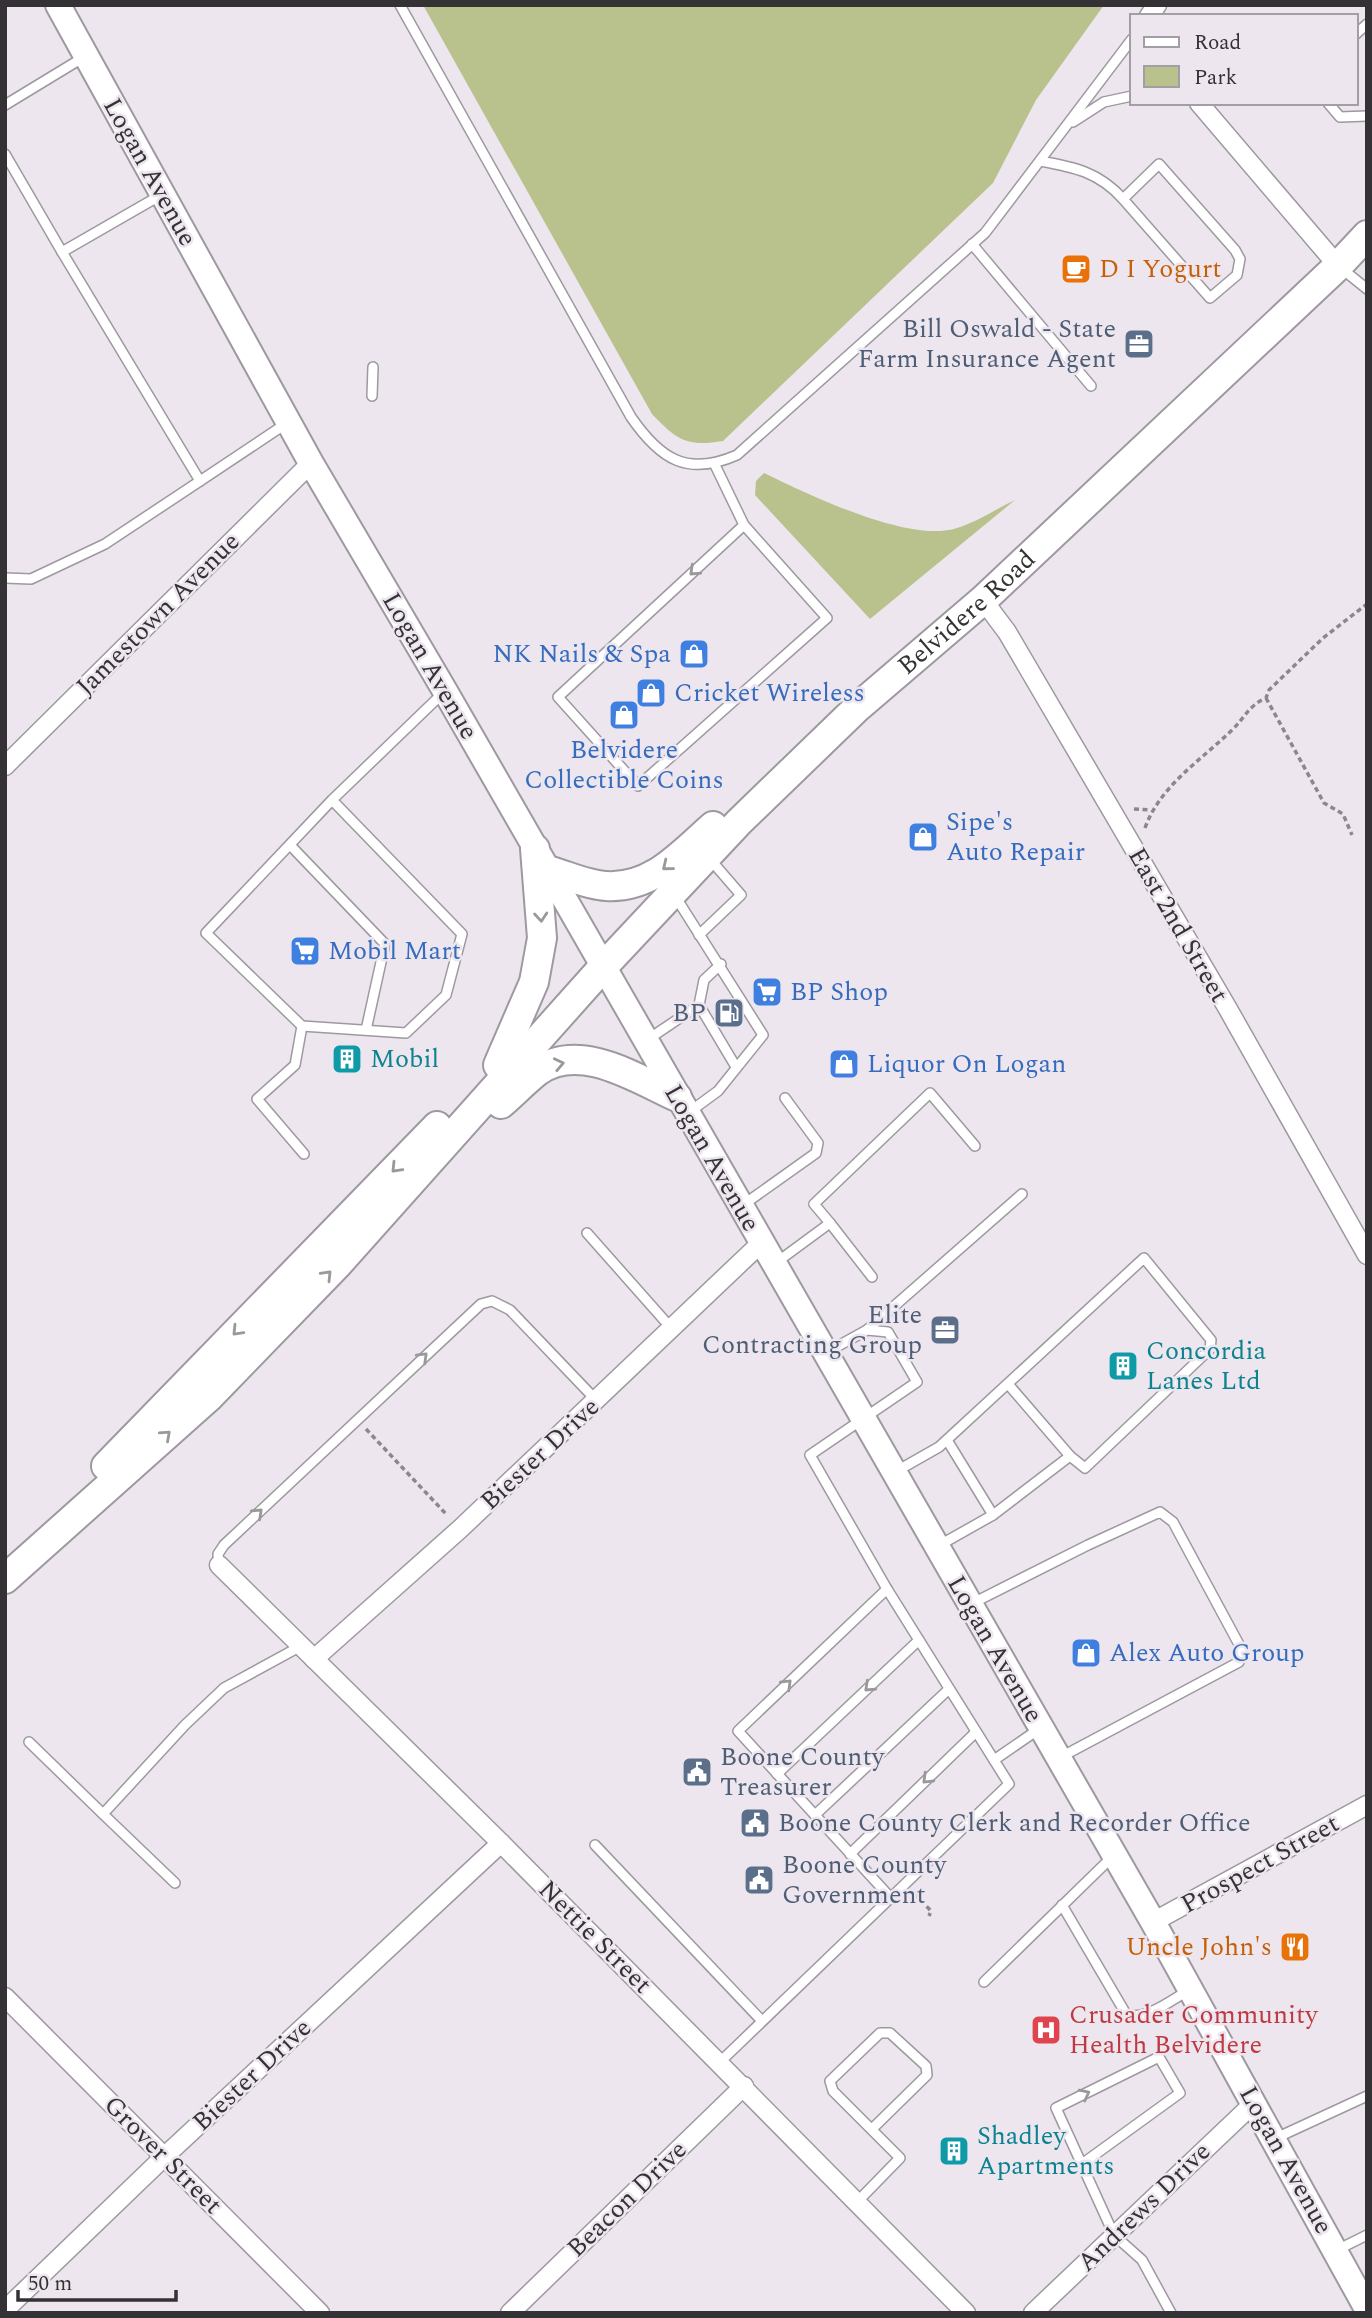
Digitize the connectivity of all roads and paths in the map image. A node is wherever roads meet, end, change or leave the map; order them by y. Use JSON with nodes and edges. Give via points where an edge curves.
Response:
{"nodes":[{"id":1,"x":58,"y":5,"type":"edge"},
{"id":2,"x":400,"y":5,"type":"edge"},
{"id":3,"x":1130,"y":42,"type":"edge"},
{"id":4,"x":86,"y":56,"type":"junction"},
{"id":5,"x":1130,"y":96,"type":"edge"},
{"id":6,"x":5,"y":105,"type":"edge"},
{"id":7,"x":1197,"y":105,"type":"edge"},
{"id":8,"x":1330,"y":105,"type":"edge"},
{"id":9,"x":1367,"y":116,"type":"edge"},
{"id":10,"x":1066,"y":127,"type":"junction"},
{"id":11,"x":5,"y":154,"type":"edge"},
{"id":12,"x":1040,"y":161,"type":"junction"},
{"id":13,"x":162,"y":194,"type":"junction"},
{"id":14,"x":1123,"y":199,"type":"junction"},
{"id":15,"x":1367,"y":236,"type":"edge"},
{"id":16,"x":972,"y":244,"type":"junction"},
{"id":17,"x":62,"y":252,"type":"junction"},
{"id":18,"x":1367,"y":252,"type":"edge"},
{"id":19,"x":1338,"y":266,"type":"junction"},
{"id":20,"x":1367,"y":289,"type":"edge"},
{"id":21,"x":373,"y":367,"type":"dead end"},
{"id":22,"x":1091,"y":386,"type":"dead end"},
{"id":23,"x":372,"y":396,"type":"dead end"},
{"id":24,"x":288,"y":422,"type":"junction"},
{"id":25,"x":311,"y":463,"type":"junction"},
{"id":26,"x":714,"y":463,"type":"junction"},
{"id":27,"x":200,"y":481,"type":"junction"},
{"id":28,"x":744,"y":525,"type":"junction"},
{"id":29,"x":5,"y":578,"type":"edge"},
{"id":30,"x":983,"y":600,"type":"junction"},
{"id":31,"x":1367,"y":604,"type":"edge"},
{"id":32,"x":445,"y":691,"type":"junction"},
{"id":33,"x":1266,"y":698,"type":"junction"},
{"id":34,"x":5,"y":766,"type":"edge"},
{"id":35,"x":780,"y":782,"type":"junction"},
{"id":36,"x":332,"y":800,"type":"junction"},
{"id":37,"x":1124,"y":809,"type":"dead end"},
{"id":38,"x":1151,"y":810,"type":"junction"},
{"id":39,"x":1352,"y":835,"type":"dead end"},
{"id":40,"x":1142,"y":837,"type":"dead end"},
{"id":41,"x":290,"y":845,"type":"junction"},
{"id":42,"x":707,"y":855,"type":"junction"},
{"id":43,"x":541,"y":859,"type":"junction"},
{"id":44,"x":673,"y":892,"type":"junction"},
{"id":45,"x":699,"y":935,"type":"junction"},
{"id":46,"x":720,"y":964,"type":"junction"},
{"id":47,"x":603,"y":967,"type":"junction"},
{"id":48,"x":699,"y":1005,"type":"junction"},
{"id":49,"x":302,"y":1027,"type":"junction"},
{"id":50,"x":366,"y":1030,"type":"junction"},
{"id":51,"x":645,"y":1041,"type":"junction"},
{"id":52,"x":498,"y":1065,"type":"junction"},
{"id":53,"x":736,"y":1067,"type":"junction"},
{"id":54,"x":785,"y":1098,"type":"dead end"},
{"id":55,"x":682,"y":1105,"type":"junction"},
{"id":56,"x":445,"y":1144,"type":"junction"},
{"id":57,"x":975,"y":1146,"type":"dead end"},
{"id":58,"x":304,"y":1154,"type":"dead end"},
{"id":59,"x":1021,"y":1194,"type":"dead end"},
{"id":60,"x":740,"y":1207,"type":"junction"},
{"id":61,"x":830,"y":1223,"type":"junction"},
{"id":62,"x":587,"y":1233,"type":"dead end"},
{"id":63,"x":767,"y":1254,"type":"junction"},
{"id":64,"x":1367,"y":1255,"type":"edge"},
{"id":65,"x":872,"y":1276,"type":"dead end"},
{"id":66,"x":673,"y":1329,"type":"junction"},
{"id":67,"x":867,"y":1330,"type":"junction"},
{"id":68,"x":824,"y":1354,"type":"junction"},
{"id":69,"x":1008,"y":1384,"type":"junction"},
{"id":70,"x":598,"y":1401,"type":"junction"},
{"id":71,"x":358,"y":1420,"type":"junction"},
{"id":72,"x":863,"y":1420,"type":"junction"},
{"id":73,"x":947,"y":1440,"type":"junction"},
{"id":74,"x":1070,"y":1456,"type":"junction"},
{"id":75,"x":893,"y":1473,"type":"junction"},
{"id":76,"x":993,"y":1515,"type":"junction"},
{"id":77,"x":460,"y":1529,"type":"junction"},
{"id":78,"x":936,"y":1547,"type":"junction"},
{"id":79,"x":219,"y":1565,"type":"joint"},
{"id":80,"x":5,"y":1570,"type":"edge"},
{"id":81,"x":5,"y":1579,"type":"edge"},
{"id":82,"x":887,"y":1589,"type":"junction"},
{"id":83,"x":970,"y":1605,"type":"junction"},
{"id":84,"x":919,"y":1640,"type":"junction"},
{"id":85,"x":301,"y":1646,"type":"junction"},
{"id":86,"x":314,"y":1659,"type":"junction"},
{"id":87,"x":950,"y":1689,"type":"junction"},
{"id":88,"x":1041,"y":1728,"type":"junction"},
{"id":89,"x":976,"y":1732,"type":"junction"},
{"id":90,"x":29,"y":1742,"type":"dead end"},
{"id":91,"x":1058,"y":1758,"type":"junction"},
{"id":92,"x":994,"y":1760,"type":"junction"},
{"id":93,"x":777,"y":1774,"type":"junction"},
{"id":94,"x":1367,"y":1805,"type":"edge"},
{"id":95,"x":103,"y":1814,"type":"junction"},
{"id":96,"x":815,"y":1815,"type":"junction"},
{"id":97,"x":501,"y":1843,"type":"junction"},
{"id":98,"x":594,"y":1845,"type":"dead end"},
{"id":99,"x":850,"y":1854,"type":"junction"},
{"id":100,"x":1114,"y":1855,"type":"junction"},
{"id":101,"x":175,"y":1882,"type":"dead end"},
{"id":102,"x":890,"y":1897,"type":"junction"},
{"id":103,"x":919,"y":1899,"type":"dead end"},
{"id":104,"x":1062,"y":1905,"type":"junction"},
{"id":105,"x":929,"y":1916,"type":"dead end"},
{"id":106,"x":1153,"y":1922,"type":"junction"},
{"id":107,"x":984,"y":1982,"type":"dead end"},
{"id":108,"x":1191,"y":1989,"type":"junction"},
{"id":109,"x":5,"y":1997,"type":"edge"},
{"id":110,"x":762,"y":2021,"type":"junction"},
{"id":111,"x":720,"y":2062,"type":"junction"},
{"id":112,"x":744,"y":2086,"type":"junction"},
{"id":113,"x":1367,"y":2096,"type":"edge"},
{"id":114,"x":1255,"y":2102,"type":"junction"},
{"id":115,"x":872,"y":2129,"type":"junction"},
{"id":116,"x":1275,"y":2138,"type":"junction"},
{"id":117,"x":164,"y":2157,"type":"junction"},
{"id":118,"x":1082,"y":2164,"type":"junction"},
{"id":119,"x":857,"y":2202,"type":"junction"},
{"id":120,"x":1114,"y":2235,"type":"junction"},
{"id":121,"x":1367,"y":2235,"type":"edge"},
{"id":122,"x":1335,"y":2251,"type":"junction"},
{"id":123,"x":1367,"y":2309,"type":"edge"},
{"id":124,"x":5,"y":2310,"type":"edge"},
{"id":125,"x":320,"y":2313,"type":"edge"},
{"id":126,"x":510,"y":2313,"type":"edge"},
{"id":127,"x":966,"y":2313,"type":"edge"},
{"id":128,"x":1033,"y":2313,"type":"edge"},
{"id":129,"x":1171,"y":2313,"type":"edge"}],
"edges":[{"from":1,"to":4,"type":"main road","name":"Logan Avenue"},
{"from":2,"to":26,"type":"lane","via":[[631,417],[649,443],[667,457],[680,463]]},
{"from":3,"to":10,"type":"lane"},
{"from":4,"to":6,"type":"lane"},
{"from":4,"to":13,"type":"main road","name":"Logan Avenue"},
{"from":5,"to":10,"type":"lane","via":[[1104,102]]},
{"from":7,"to":19,"type":"street"},
{"from":8,"to":9,"type":"lane","via":[[1340,117]]},
{"from":10,"to":12,"type":"lane"},
{"from":11,"to":17,"type":"lane"},
{"from":12,"to":14,"type":"lane","via":[[1096,175]]},
{"from":12,"to":16,"type":"lane"},
{"from":13,"to":17,"type":"lane"},
{"from":13,"to":24,"type":"main road","name":"Logan Avenue"},
{"from":14,"to":14,"type":"lane","via":[[1210,298],[1237,275],[1240,259],[1236,250],[1158,164]]},
{"from":15,"to":19,"type":"main road","name":"Belvidere Road"},
{"from":16,"to":22,"type":"lane"},
{"from":16,"to":26,"type":"lane","via":[[737,455]]},
{"from":17,"to":27,"type":"lane"},
{"from":18,"to":19,"type":"main road","name":"Belvidere Road"},
{"from":19,"to":20,"type":"lane"},
{"from":19,"to":30,"type":"main road","name":"Belvidere Road"},
{"from":21,"to":23,"type":"lane"},
{"from":24,"to":25,"type":"main road","name":"Logan Avenue"},
{"from":24,"to":27,"type":"lane"},
{"from":25,"to":32,"type":"main road","name":"Logan Avenue"},
{"from":25,"to":34,"type":"street","name":"Jamestown Avenue"},
{"from":26,"to":28,"type":"lane"},
{"from":27,"to":29,"type":"lane","via":[[105,544],[31,579]]},
{"from":28,"to":28,"type":"lane","one_way":true,"via":[[558,697],[638,786],[827,618]]},
{"from":30,"to":35,"type":"main road","name":"Belvidere Road","via":[[858,707]]},
{"from":30,"to":64,"type":"street","name":"East 2nd Street","via":[[1007,632],[1220,995]]},
{"from":31,"to":33,"type":"path","via":[[1323,638]]},
{"from":32,"to":36,"type":"lane"},
{"from":32,"to":43,"type":"main road","name":"Logan Avenue"},
{"from":33,"to":38,"type":"path","via":[[1254,703],[1234,729]]},
{"from":33,"to":39,"type":"path","via":[[1324,803],[1343,814]]},
{"from":35,"to":42,"type":"main road","name":"Belvidere Road"},
{"from":35,"to":43,"type":"main road","one_way":true,"via":[[731,810],[662,871],[637,885],[605,886]]},
{"from":36,"to":41,"type":"lane"},
{"from":36,"to":50,"type":"lane","via":[[462,934],[446,995],[406,1033]]},
{"from":37,"to":38,"type":"path"},
{"from":38,"to":40,"type":"path"},
{"from":41,"to":49,"type":"lane","via":[[206,933]]},
{"from":41,"to":50,"type":"lane","via":[[385,944]]},
{"from":42,"to":44,"type":"main road","name":"Belvidere Road"},
{"from":42,"to":45,"type":"lane","via":[[741,895]]},
{"from":43,"to":47,"type":"main road","name":"Logan Avenue"},
{"from":43,"to":52,"type":"main road","one_way":true,"via":[[542,938],[534,982]]},
{"from":44,"to":45,"type":"lane"},
{"from":44,"to":47,"type":"main road","name":"Belvidere Road"},
{"from":45,"to":46,"type":"lane"},
{"from":46,"to":48,"type":"lane","via":[[704,980]]},
{"from":46,"to":53,"type":"lane","via":[[763,1035]]},
{"from":47,"to":51,"type":"main road","name":"Logan Avenue"},
{"from":47,"to":52,"type":"main road"},
{"from":47,"to":56,"type":"main road"},
{"from":48,"to":51,"type":"lane"},
{"from":48,"to":53,"type":"lane"},
{"from":49,"to":50,"type":"lane"},
{"from":49,"to":58,"type":"lane","via":[[295,1065],[257,1099]]},
{"from":51,"to":55,"type":"main road","name":"Logan Avenue"},
{"from":52,"to":80,"type":"main road","one_way":true},
{"from":53,"to":55,"type":"lane","via":[[718,1091]]},
{"from":54,"to":60,"type":"lane","via":[[817,1143],[816,1153]]},
{"from":56,"to":55,"type":"main road","one_way":true,"via":[[480,1123],[539,1070],[561,1062],[596,1061]]},
{"from":55,"to":60,"type":"main road","name":"Logan Avenue"},
{"from":81,"to":56,"type":"main road","one_way":true,"via":[[209,1397],[338,1264]]},
{"from":57,"to":61,"type":"lane","via":[[930,1093],[814,1203]]},
{"from":59,"to":67,"type":"lane"},
{"from":60,"to":63,"type":"main road","name":"Logan Avenue"},
{"from":61,"to":63,"type":"lane"},
{"from":61,"to":65,"type":"lane"},
{"from":62,"to":66,"type":"lane"},
{"from":63,"to":66,"type":"street","name":"Biester Drive"},
{"from":63,"to":68,"type":"main road","name":"Logan Avenue"},
{"from":66,"to":70,"type":"street","name":"Biester Drive"},
{"from":67,"to":68,"type":"lane"},
{"from":67,"to":72,"type":"lane","via":[[887,1332],[918,1382]]},
{"from":68,"to":72,"type":"main road","name":"Logan Avenue"},
{"from":69,"to":73,"type":"lane"},
{"from":69,"to":74,"type":"lane"},
{"from":69,"to":74,"type":"lane","via":[[1144,1258],[1212,1340],[1210,1349],[1084,1468]]},
{"from":71,"to":70,"type":"lane","one_way":true,"via":[[468,1313],[492,1301],[510,1310]]},
{"from":70,"to":77,"type":"street","name":"Biester Drive"},
{"from":71,"to":77,"type":"path"},
{"from":79,"to":71,"type":"lane","one_way":true,"via":[[224,1545]]},
{"from":72,"to":75,"type":"main road","name":"Logan Avenue"},
{"from":72,"to":82,"type":"lane","via":[[810,1455]]},
{"from":73,"to":75,"type":"lane"},
{"from":73,"to":76,"type":"lane"},
{"from":74,"to":76,"type":"lane"},
{"from":75,"to":78,"type":"main road","name":"Logan Avenue"},
{"from":76,"to":78,"type":"lane"},
{"from":77,"to":86,"type":"street","name":"Biester Drive"},
{"from":78,"to":83,"type":"main road","name":"Logan Avenue"},
{"from":79,"to":85,"type":"street","name":"Nettie Street"},
{"from":82,"to":84,"type":"lane"},
{"from":93,"to":82,"type":"lane","one_way":true,"via":[[738,1731]]},
{"from":83,"to":88,"type":"main road","name":"Logan Avenue"},
{"from":83,"to":91,"type":"lane","via":[[1160,1512],[1172,1522],[1242,1650],[1238,1662]]},
{"from":84,"to":87,"type":"lane"},
{"from":84,"to":93,"type":"lane","one_way":true},
{"from":85,"to":86,"type":"street","name":"Nettie Street"},
{"from":85,"to":95,"type":"lane","via":[[224,1688]]},
{"from":86,"to":97,"type":"street","name":"Nettie Street"},
{"from":87,"to":89,"type":"lane"},
{"from":87,"to":96,"type":"lane"},
{"from":88,"to":91,"type":"main road","name":"Logan Avenue"},
{"from":88,"to":92,"type":"lane"},
{"from":89,"to":92,"type":"lane"},
{"from":89,"to":99,"type":"lane","one_way":true},
{"from":90,"to":95,"type":"lane"},
{"from":91,"to":100,"type":"main road","name":"Logan Avenue"},
{"from":92,"to":102,"type":"lane","via":[[1009,1784]]},
{"from":93,"to":96,"type":"lane"},
{"from":94,"to":106,"type":"street","name":"Prospect Street"},
{"from":95,"to":101,"type":"lane"},
{"from":96,"to":99,"type":"lane"},
{"from":97,"to":111,"type":"street","name":"Nettie Street"},
{"from":97,"to":117,"type":"street","name":"Biester Drive"},
{"from":98,"to":110,"type":"lane"},
{"from":99,"to":102,"type":"lane"},
{"from":100,"to":104,"type":"lane"},
{"from":100,"to":106,"type":"main road","name":"Logan Avenue"},
{"from":102,"to":110,"type":"lane"},
{"from":103,"to":105,"type":"path","via":[[931,1911]]},
{"from":104,"to":107,"type":"lane"},
{"from":104,"to":108,"type":"lane","via":[[1126,2014],[1144,2014]]},
{"from":106,"to":108,"type":"main road","name":"Logan Avenue"},
{"from":108,"to":114,"type":"main road","name":"Logan Avenue"},
{"from":109,"to":117,"type":"street","name":"Grover Street"},
{"from":110,"to":111,"type":"lane"},
{"from":111,"to":112,"type":"street","name":"Nettie Street"},
{"from":112,"to":119,"type":"street","name":"Nettie Street"},
{"from":112,"to":126,"type":"street","name":"Beacon Drive"},
{"from":113,"to":116,"type":"lane"},
{"from":114,"to":116,"type":"main road","name":"Logan Avenue"},
{"from":114,"to":120,"type":"street","name":"Andrews Drive"},
{"from":115,"to":115,"type":"lane","via":[[834,2091],[830,2081],[880,2033],[890,2033],[926,2066],[927,2075]]},
{"from":115,"to":119,"type":"lane","via":[[900,2158]]},
{"from":116,"to":122,"type":"main road","name":"Logan Avenue"},
{"from":117,"to":124,"type":"street","name":"Biester Drive"},
{"from":117,"to":125,"type":"street","name":"Grover Street"},
{"from":118,"to":118,"type":"lane","one_way":true,"via":[[1056,2108],[1159,2057],[1180,2093]]},
{"from":118,"to":120,"type":"lane"},
{"from":119,"to":127,"type":"street","name":"Nettie Street"},
{"from":120,"to":128,"type":"street","name":"Andrews Drive"},
{"from":120,"to":129,"type":"lane","via":[[1142,2260]]},
{"from":121,"to":122,"type":"lane"},
{"from":122,"to":123,"type":"main road","name":"Logan Avenue"}]}
